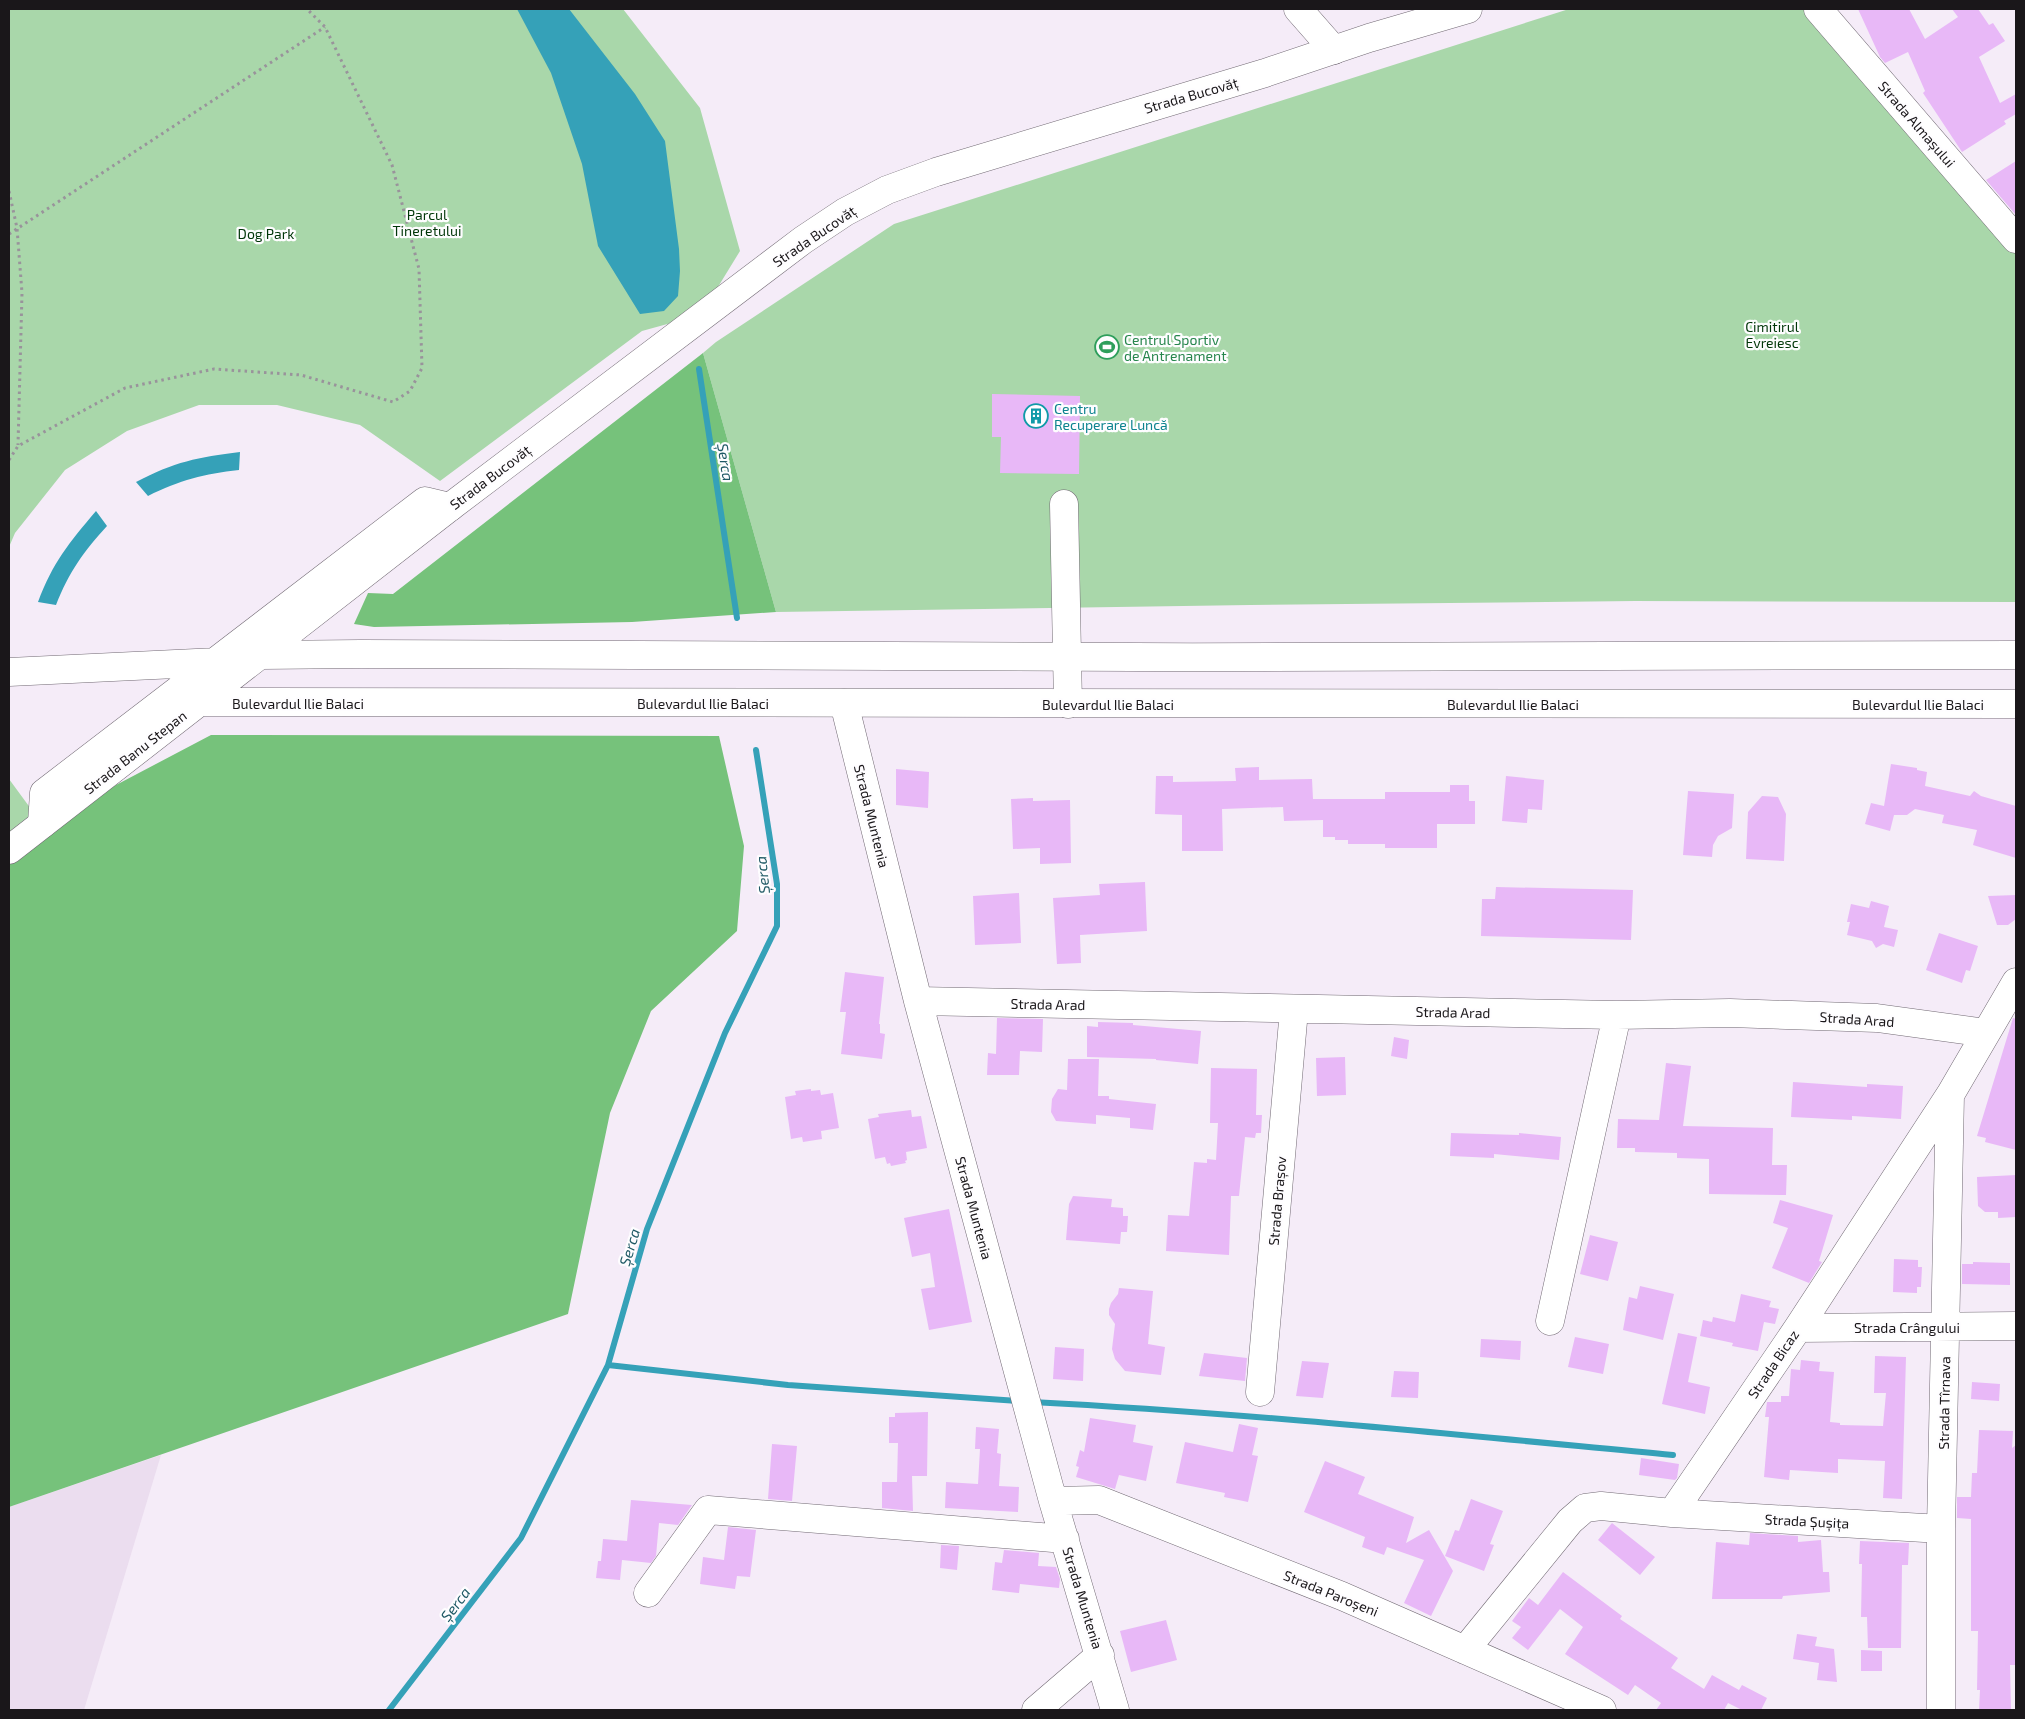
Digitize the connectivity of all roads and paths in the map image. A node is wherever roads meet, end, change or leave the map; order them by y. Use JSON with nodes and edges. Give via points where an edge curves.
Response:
{"nodes":[{"id":1,"x":307,"y":9,"type":"edge"},
{"id":2,"x":1298,"y":9,"type":"edge"},
{"id":3,"x":1468,"y":9,"type":"edge"},
{"id":4,"x":1818,"y":9,"type":"edge"},
{"id":5,"x":326,"y":28,"type":"junction"},
{"id":6,"x":1334,"y":50,"type":"junction"},
{"id":7,"x":9,"y":191,"type":"edge"},
{"id":8,"x":18,"y":228,"type":"junction"},
{"id":9,"x":9,"y":234,"type":"edge"},
{"id":10,"x":2016,"y":239,"type":"edge"},
{"id":11,"x":18,"y":446,"type":"junction"},
{"id":12,"x":9,"y":460,"type":"edge"},
{"id":13,"x":1064,"y":504,"type":"dead end"},
{"id":14,"x":450,"y":507,"type":"junction"},
{"id":15,"x":261,"y":655,"type":"junction"},
{"id":16,"x":2016,"y":655,"type":"edge"},
{"id":17,"x":1067,"y":658,"type":"junction"},
{"id":18,"x":213,"y":662,"type":"junction"},
{"id":19,"x":9,"y":672,"type":"edge"},
{"id":20,"x":199,"y":702,"type":"junction"},
{"id":21,"x":844,"y":704,"type":"junction"},
{"id":22,"x":1068,"y":704,"type":"junction"},
{"id":23,"x":2016,"y":704,"type":"edge"},
{"id":24,"x":42,"y":824,"type":"junction"},
{"id":25,"x":9,"y":850,"type":"edge"},
{"id":26,"x":2016,"y":982,"type":"edge"},
{"id":27,"x":918,"y":1001,"type":"junction"},
{"id":28,"x":1294,"y":1010,"type":"junction"},
{"id":29,"x":1617,"y":1015,"type":"junction"},
{"id":30,"x":1986,"y":1033,"type":"junction"},
{"id":31,"x":1950,"y":1096,"type":"junction"},
{"id":32,"x":1550,"y":1321,"type":"dead end"},
{"id":33,"x":2016,"y":1326,"type":"edge"},
{"id":34,"x":1946,"y":1327,"type":"junction"},
{"id":35,"x":1798,"y":1328,"type":"junction"},
{"id":36,"x":1260,"y":1392,"type":"dead end"},
{"id":37,"x":1054,"y":1500,"type":"junction"},
{"id":38,"x":1672,"y":1513,"type":"junction"},
{"id":39,"x":1941,"y":1529,"type":"junction"},
{"id":40,"x":1065,"y":1539,"type":"junction"},
{"id":41,"x":648,"y":1593,"type":"dead end"},
{"id":42,"x":1465,"y":1650,"type":"junction"},
{"id":43,"x":1100,"y":1655,"type":"junction"},
{"id":44,"x":1036,"y":1710,"type":"edge"},
{"id":45,"x":1115,"y":1710,"type":"edge"},
{"id":46,"x":1602,"y":1710,"type":"edge"},
{"id":47,"x":1941,"y":1710,"type":"edge"}],
"edges":[{"from":1,"to":5,"type":"path"},
{"from":2,"to":6,"type":"street"},
{"from":3,"to":6,"type":"street","name":"Strada Bucovăț"},
{"from":4,"to":10,"type":"street","name":"Strada Almașului"},
{"from":5,"to":8,"type":"path"},
{"from":5,"to":11,"type":"path","via":[[392,165],[419,269],[422,368],[410,391],[393,402],[301,375],[214,369],[125,388]]},
{"from":6,"to":14,"type":"street","name":"Strada Bucovăț","via":[[936,172],[887,190],[845,212],[803,240]]},
{"from":7,"to":8,"type":"path"},
{"from":8,"to":9,"type":"path"},
{"from":8,"to":11,"type":"path","via":[[22,293]]},
{"from":11,"to":12,"type":"path"},
{"from":13,"to":17,"type":"street"},
{"from":14,"to":15,"type":"street","name":"Strada Bucovăț"},
{"from":14,"to":18,"type":"street","via":[[425,501]]},
{"from":15,"to":17,"type":"street"},
{"from":15,"to":18,"type":"street"},
{"from":15,"to":20,"type":"street","name":"Strada Banu Stepan"},
{"from":16,"to":17,"type":"street"},
{"from":17,"to":22,"type":"street"},
{"from":18,"to":19,"type":"street"},
{"from":18,"to":24,"type":"street","via":[[44,793]]},
{"from":20,"to":21,"type":"street","name":"Bulevardul Ilie Balaci"},
{"from":20,"to":24,"type":"street","name":"Strada Banu Stepan"},
{"from":21,"to":22,"type":"street","name":"Bulevardul Ilie Balaci"},
{"from":21,"to":27,"type":"street","name":"Strada Muntenia"},
{"from":22,"to":23,"type":"street","name":"Bulevardul Ilie Balaci"},
{"from":24,"to":25,"type":"street","name":"Strada Banu Stepan"},
{"from":26,"to":30,"type":"street","name":"Strada Bicaz"},
{"from":27,"to":28,"type":"street","name":"Strada Arad"},
{"from":27,"to":37,"type":"street","name":"Strada Muntenia"},
{"from":28,"to":29,"type":"street","name":"Strada Arad"},
{"from":28,"to":36,"type":"street","name":"Strada Brașov"},
{"from":29,"to":30,"type":"street","name":"Strada Arad","via":[[1730,1012],[1877,1018]]},
{"from":29,"to":32,"type":"street"},
{"from":30,"to":31,"type":"street","name":"Strada Bicaz"},
{"from":31,"to":34,"type":"street","name":"Strada Tîrnava"},
{"from":31,"to":35,"type":"street","name":"Strada Bicaz"},
{"from":33,"to":34,"type":"street","name":"Strada Crângului"},
{"from":34,"to":35,"type":"street","name":"Strada Crângului"},
{"from":34,"to":39,"type":"street","name":"Strada Tîrnava"},
{"from":35,"to":38,"type":"street","name":"Strada Bicaz"},
{"from":37,"to":40,"type":"street","name":"Strada Muntenia"},
{"from":37,"to":42,"type":"street","name":"Strada Paroșeni","via":[[1099,1500],[1342,1596]]},
{"from":38,"to":39,"type":"street","name":"Strada Șușița"},
{"from":38,"to":42,"type":"street","via":[[1601,1506],[1585,1508],[1570,1521]]},
{"from":39,"to":47,"type":"street","name":"Strada Tîrnava"},
{"from":40,"to":41,"type":"street","via":[[708,1510]]},
{"from":40,"to":43,"type":"street","name":"Strada Muntenia"},
{"from":42,"to":46,"type":"street","name":"Strada Paroșeni"},
{"from":43,"to":44,"type":"street"},
{"from":43,"to":45,"type":"street","name":"Strada Muntenia"}]}
